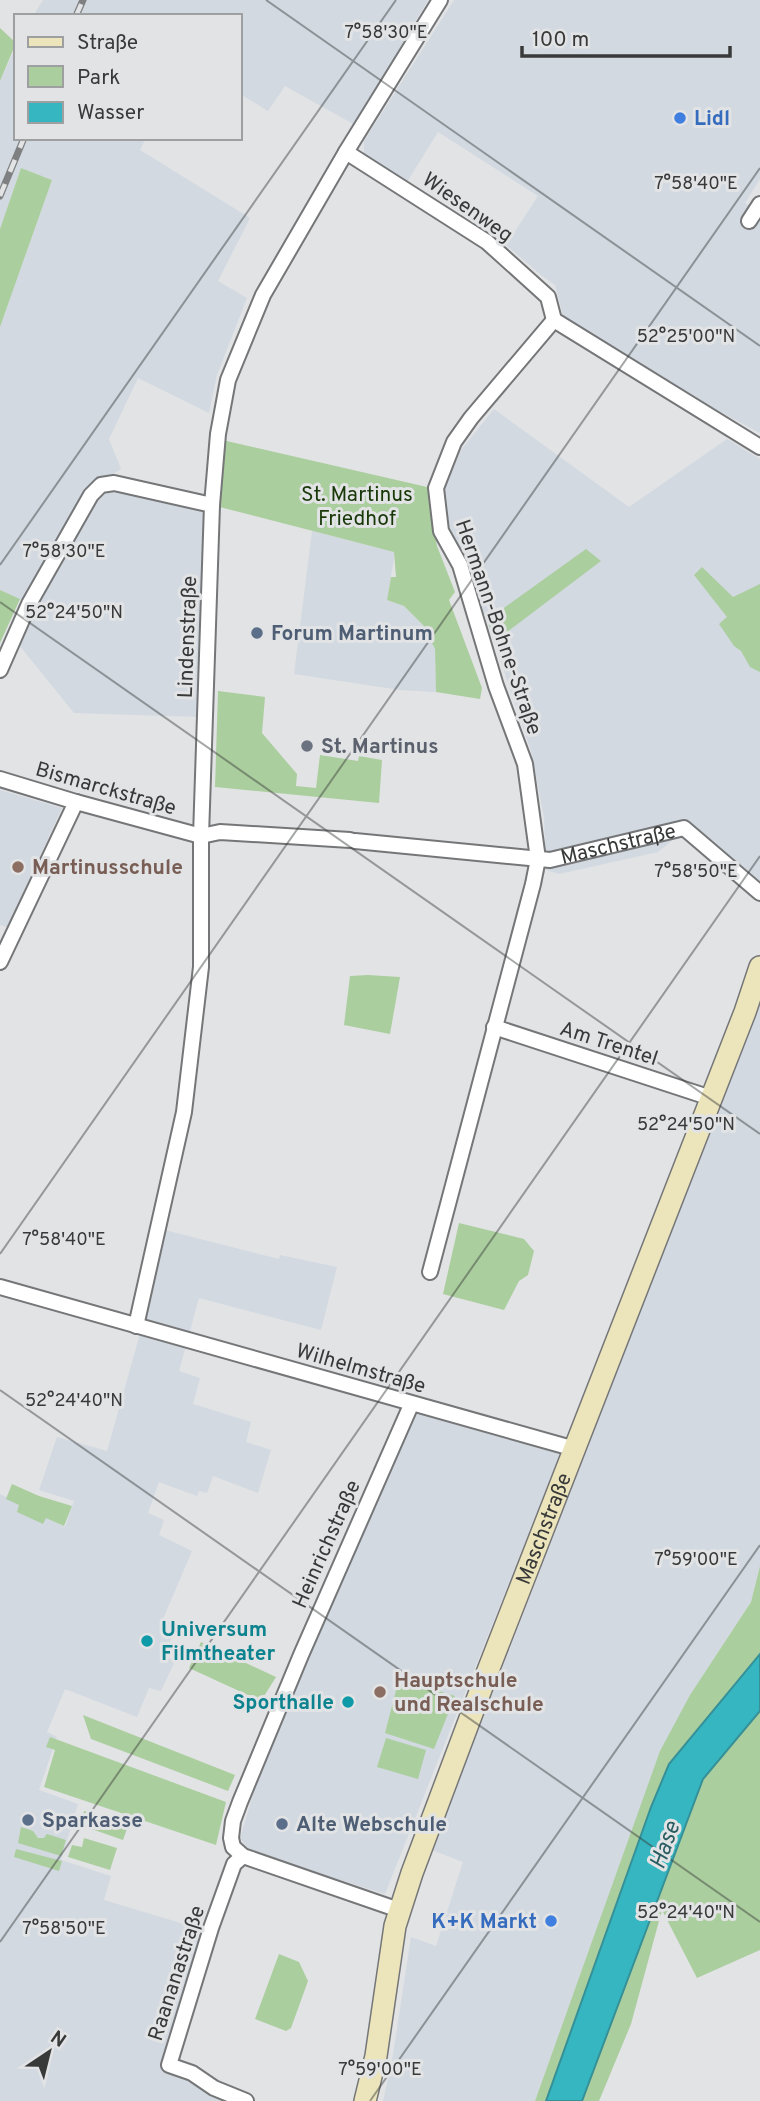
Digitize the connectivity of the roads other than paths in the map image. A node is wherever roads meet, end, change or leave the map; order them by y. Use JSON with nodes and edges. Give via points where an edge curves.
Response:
{"nodes":[{"id":1,"x":440,"y":0,"type":"edge"},
{"id":2,"x":346,"y":152,"type":"junction"},
{"id":3,"x":760,"y":204,"type":"edge"},
{"id":4,"x":749,"y":221,"type":"dead end"},
{"id":5,"x":554,"y":320,"type":"junction"},
{"id":6,"x":760,"y":447,"type":"edge"},
{"id":7,"x":212,"y":505,"type":"junction"},
{"id":8,"x":0,"y":670,"type":"edge"},
{"id":9,"x":0,"y":779,"type":"edge"},
{"id":10,"x":76,"y":802,"type":"junction"},
{"id":11,"x":201,"y":836,"type":"junction"},
{"id":12,"x":538,"y":859,"type":"junction"},
{"id":13,"x":760,"y":893,"type":"edge"},
{"id":14,"x":0,"y":962,"type":"edge"},
{"id":15,"x":760,"y":967,"type":"edge"},
{"id":16,"x":494,"y":1027,"type":"junction"},
{"id":17,"x":711,"y":1098,"type":"junction"},
{"id":18,"x":430,"y":1272,"type":"dead end"},
{"id":19,"x":0,"y":1287,"type":"edge"},
{"id":20,"x":136,"y":1326,"type":"junction"},
{"id":21,"x":411,"y":1405,"type":"junction"},
{"id":22,"x":575,"y":1450,"type":"junction"},
{"id":23,"x":243,"y":1856,"type":"junction"},
{"id":24,"x":399,"y":1910,"type":"junction"},
{"id":25,"x":246,"y":2101,"type":"edge"},
{"id":26,"x":365,"y":2101,"type":"edge"}],
"edges":[{"from":1,"to":2,"type":"street","name":"Lindenstraße"},
{"from":2,"to":5,"type":"street","name":"Wiesenweg","via":[[487,242],[548,297]]},
{"from":2,"to":7,"type":"street","name":"Lindenstraße","via":[[263,295],[228,380]]},
{"from":3,"to":4,"type":"street"},
{"from":5,"to":6,"type":"street"},
{"from":5,"to":12,"type":"street","name":"Hermann-Bohne-Straße","via":[[454,442],[436,488],[441,531],[460,565],[525,764]]},
{"from":7,"to":8,"type":"street","via":[[114,482],[97,488],[29,604]]},
{"from":7,"to":11,"type":"street","name":"Lindenstraße"},
{"from":9,"to":10,"type":"street","name":"Bismarckstraße"},
{"from":10,"to":11,"type":"street","name":"Bismarckstraße"},
{"from":10,"to":14,"type":"street"},
{"from":11,"to":12,"type":"street","via":[[219,832],[352,840]]},
{"from":11,"to":20,"type":"street","name":"Lindenstraße","via":[[201,967],[184,1112]]},
{"from":12,"to":13,"type":"street","name":"Maschstraße","via":[[684,828]]},
{"from":12,"to":16,"type":"street","name":"Hermann-Bohne-Straße"},
{"from":15,"to":17,"type":"main road","name":"Maschstraße"},
{"from":16,"to":17,"type":"street","name":"Am Trentel"},
{"from":16,"to":18,"type":"street","name":"Hermann-Bohne-Straße"},
{"from":17,"to":22,"type":"main road","name":"Maschstraße"},
{"from":19,"to":20,"type":"street","name":"Wilhelmstraße"},
{"from":20,"to":21,"type":"street","name":"Wilhelmstraße"},
{"from":21,"to":22,"type":"street","name":"Wilhelmstraße"},
{"from":21,"to":23,"type":"street","name":"Heinrichstraße","via":[[240,1802],[231,1838]]},
{"from":22,"to":24,"type":"main road","name":"Maschstraße"},
{"from":23,"to":24,"type":"street"},
{"from":23,"to":25,"type":"street","name":"Raananastraße","via":[[234,1864],[218,1909],[169,2065]]},
{"from":24,"to":26,"type":"main road","name":"Maschstraße"}]}
